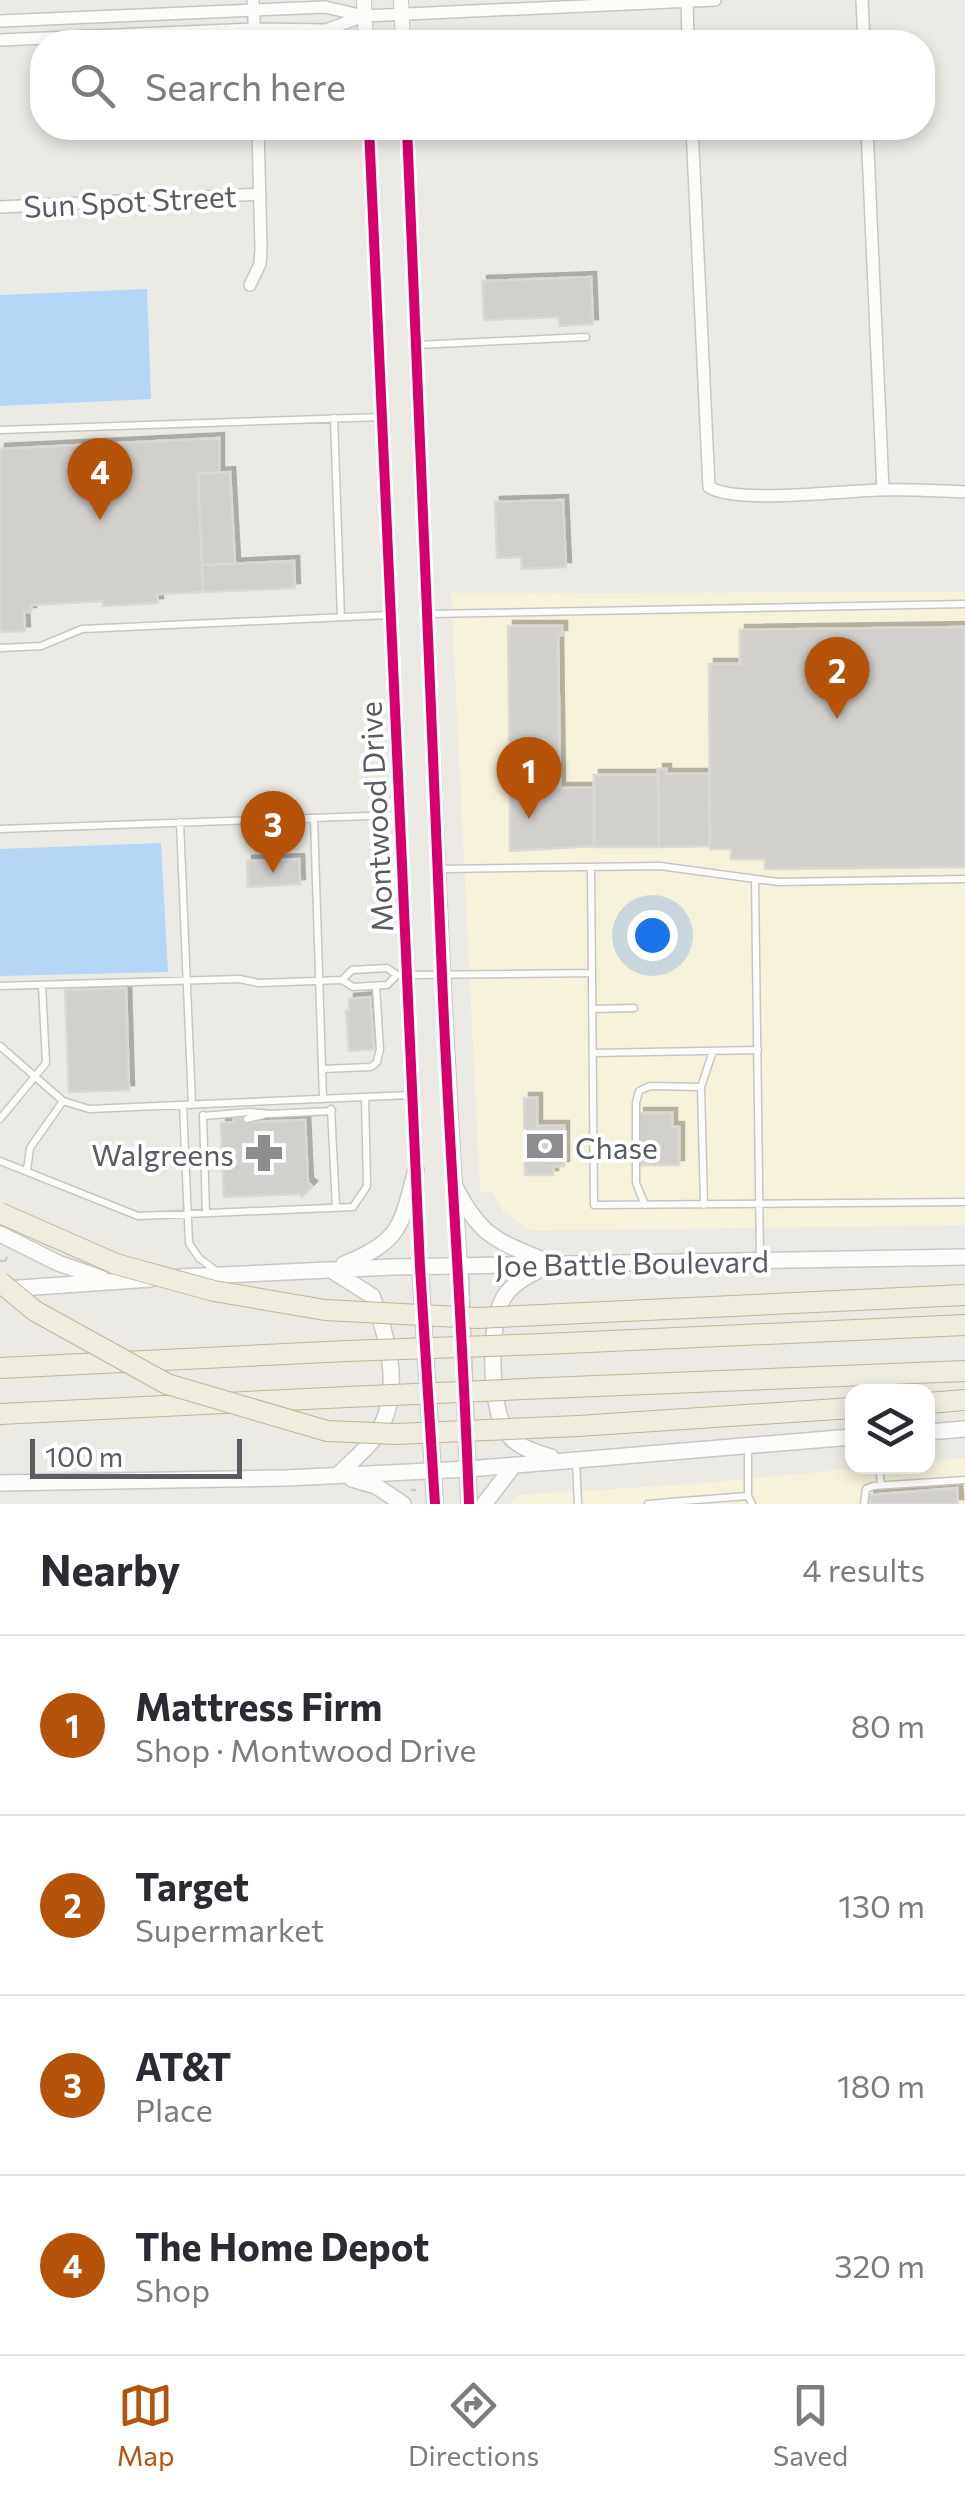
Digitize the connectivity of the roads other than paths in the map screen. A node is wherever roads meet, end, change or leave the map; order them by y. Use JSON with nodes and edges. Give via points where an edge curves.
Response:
{"nodes":[{"id":1,"x":715,"y":0,"type":"edge"},
{"id":2,"x":862,"y":0,"type":"edge"},
{"id":3,"x":686,"y":1,"type":"edge"},
{"id":4,"x":585,"y":3,"type":"edge"},
{"id":5,"x":253,"y":4,"type":"edge"},
{"id":6,"x":516,"y":4,"type":"edge"},
{"id":7,"x":401,"y":7,"type":"edge"},
{"id":8,"x":364,"y":8,"type":"edge"},
{"id":9,"x":0,"y":21,"type":"edge"},
{"id":10,"x":255,"y":30,"type":"edge"},
{"id":11,"x":326,"y":30,"type":"edge"},
{"id":12,"x":687,"y":30,"type":"edge"},
{"id":13,"x":863,"y":30,"type":"edge"},
{"id":14,"x":0,"y":40,"type":"edge"},
{"id":15,"x":30,"y":40,"type":"edge"},
{"id":16,"x":258,"y":140,"type":"edge"},
{"id":17,"x":370,"y":140,"type":"edge"},
{"id":18,"x":407,"y":140,"type":"edge"},
{"id":19,"x":693,"y":140,"type":"edge"},
{"id":20,"x":868,"y":140,"type":"edge"},
{"id":21,"x":260,"y":194,"type":"junction"},
{"id":22,"x":0,"y":206,"type":"edge"},
{"id":23,"x":250,"y":285,"type":"dead end"},
{"id":24,"x":586,"y":336,"type":"dead end"},
{"id":25,"x":416,"y":345,"type":"junction"},
{"id":26,"x":382,"y":416,"type":"junction"},
{"id":27,"x":334,"y":418,"type":"junction"},
{"id":28,"x":0,"y":430,"type":"edge"},
{"id":29,"x":883,"y":490,"type":"junction"},
{"id":30,"x":965,"y":492,"type":"edge"},
{"id":31,"x":965,"y":604,"type":"edge"},
{"id":32,"x":390,"y":614,"type":"junction"},
{"id":33,"x":428,"y":614,"type":"junction"},
{"id":34,"x":341,"y":617,"type":"junction"},
{"id":35,"x":0,"y":648,"type":"edge"},
{"id":36,"x":400,"y":814,"type":"junction"},
{"id":37,"x":314,"y":818,"type":"junction"},
{"id":38,"x":180,"y":822,"type":"junction"},
{"id":39,"x":0,"y":829,"type":"edge"},
{"id":40,"x":591,"y":867,"type":"junction"},
{"id":41,"x":440,"y":869,"type":"junction"},
{"id":42,"x":756,"y":880,"type":"junction"},
{"id":43,"x":965,"y":880,"type":"edge"},
{"id":44,"x":592,"y":973,"type":"junction"},
{"id":45,"x":442,"y":974,"type":"junction"},
{"id":46,"x":402,"y":975,"type":"junction"},
{"id":47,"x":187,"y":980,"type":"junction"},
{"id":48,"x":319,"y":980,"type":"junction"},
{"id":49,"x":342,"y":980,"type":"junction"},
{"id":50,"x":42,"y":985,"type":"junction"},
{"id":51,"x":0,"y":986,"type":"edge"},
{"id":52,"x":376,"y":986,"type":"junction"},
{"id":53,"x":634,"y":1008,"type":"dead end"},
{"id":54,"x":592,"y":1009,"type":"junction"},
{"id":55,"x":1,"y":1050,"type":"edge"},
{"id":56,"x":713,"y":1050,"type":"junction"},
{"id":57,"x":758,"y":1050,"type":"junction"},
{"id":58,"x":592,"y":1053,"type":"junction"},
{"id":59,"x":322,"y":1069,"type":"junction"},
{"id":60,"x":36,"y":1077,"type":"junction"},
{"id":61,"x":701,"y":1087,"type":"junction"},
{"id":62,"x":412,"y":1095,"type":"junction"},
{"id":63,"x":365,"y":1097,"type":"junction"},
{"id":64,"x":327,"y":1099,"type":"junction"},
{"id":65,"x":63,"y":1100,"type":"junction"},
{"id":66,"x":203,"y":1104,"type":"junction"},
{"id":67,"x":188,"y":1105,"type":"junction"},
{"id":68,"x":332,"y":1112,"type":"junction"},
{"id":69,"x":270,"y":1114,"type":"junction"},
{"id":70,"x":204,"y":1116,"type":"junction"},
{"id":71,"x":222,"y":1116,"type":"junction"},
{"id":72,"x":0,"y":1118,"type":"edge"},
{"id":73,"x":248,"y":1119,"type":"dead end"},
{"id":74,"x":234,"y":1120,"type":"dead end"},
{"id":75,"x":0,"y":1161,"type":"edge"},
{"id":76,"x":28,"y":1170,"type":"junction"},
{"id":77,"x":416,"y":1170,"type":"junction"},
{"id":78,"x":455,"y":1186,"type":"junction"},
{"id":79,"x":965,"y":1202,"type":"edge"},
{"id":80,"x":704,"y":1204,"type":"junction"},
{"id":81,"x":760,"y":1204,"type":"junction"},
{"id":82,"x":645,"y":1205,"type":"junction"},
{"id":83,"x":336,"y":1208,"type":"junction"},
{"id":84,"x":0,"y":1214,"type":"edge"},
{"id":85,"x":187,"y":1214,"type":"junction"},
{"id":86,"x":206,"y":1214,"type":"junction"},
{"id":87,"x":0,"y":1234,"type":"edge"},
{"id":88,"x":965,"y":1257,"type":"edge"},
{"id":89,"x":760,"y":1260,"type":"junction"},
{"id":90,"x":552,"y":1263,"type":"junction"},
{"id":91,"x":460,"y":1266,"type":"junction"},
{"id":92,"x":420,"y":1267,"type":"junction"},
{"id":93,"x":331,"y":1270,"type":"junction"},
{"id":94,"x":220,"y":1274,"type":"junction"},
{"id":95,"x":110,"y":1281,"type":"junction"},
{"id":96,"x":0,"y":1286,"type":"edge"},
{"id":97,"x":965,"y":1296,"type":"edge"},
{"id":98,"x":965,"y":1325,"type":"edge"},
{"id":99,"x":4,"y":1368,"type":"edge"},
{"id":100,"x":965,"y":1372,"type":"edge"},
{"id":101,"x":965,"y":1400,"type":"edge"},
{"id":102,"x":935,"y":1402,"type":"edge"},
{"id":103,"x":845,"y":1408,"type":"edge"},
{"id":104,"x":5,"y":1414,"type":"edge"},
{"id":105,"x":965,"y":1429,"type":"edge"},
{"id":106,"x":935,"y":1431,"type":"edge"},
{"id":107,"x":845,"y":1438,"type":"edge"},
{"id":108,"x":748,"y":1446,"type":"junction"},
{"id":109,"x":569,"y":1460,"type":"junction"},
{"id":110,"x":514,"y":1465,"type":"junction"},
{"id":111,"x":468,"y":1469,"type":"junction"},
{"id":112,"x":434,"y":1471,"type":"junction"},
{"id":113,"x":880,"y":1474,"type":"edge"},
{"id":114,"x":338,"y":1476,"type":"junction"},
{"id":115,"x":965,"y":1480,"type":"edge"},
{"id":116,"x":0,"y":1483,"type":"edge"},
{"id":117,"x":881,"y":1486,"type":"junction"},
{"id":118,"x":410,"y":1494,"type":"edge"},
{"id":119,"x":748,"y":1496,"type":"junction"},
{"id":120,"x":683,"y":1503,"type":"edge"},
{"id":121,"x":435,"y":1504,"type":"edge"},
{"id":122,"x":469,"y":1504,"type":"edge"},
{"id":123,"x":484,"y":1504,"type":"edge"},
{"id":124,"x":578,"y":1504,"type":"edge"},
{"id":125,"x":648,"y":1504,"type":"edge"},
{"id":126,"x":752,"y":1504,"type":"edge"},
{"id":127,"x":864,"y":1504,"type":"edge"}],
"edges":[{"from":1,"to":3,"type":"street"},
{"from":2,"to":13,"type":"street"},
{"from":3,"to":4,"type":"street"},
{"from":3,"to":12,"type":"street"},
{"from":4,"to":6,"type":"street"},
{"from":5,"to":8,"type":"street"},
{"from":5,"to":9,"type":"street"},
{"from":5,"to":10,"type":"street"},
{"from":6,"to":7,"type":"street"},
{"from":7,"to":8,"type":"street"},
{"from":8,"to":11,"type":"street"},
{"from":14,"to":15,"type":"street"},
{"from":16,"to":21,"type":"street"},
{"from":17,"to":26,"type":"street","name":"Montwood Drive"},
{"from":18,"to":25,"type":"street","name":"Montwood Drive"},
{"from":19,"to":29,"type":"street","via":[[708,487],[743,495]]},
{"from":20,"to":29,"type":"street"},
{"from":21,"to":22,"type":"street","name":"Sun Spot Street"},
{"from":21,"to":23,"type":"street","via":[[262,250]]},
{"from":24,"to":25,"type":"lane"},
{"from":25,"to":33,"type":"street","name":"Montwood Drive"},
{"from":26,"to":27,"type":"lane"},
{"from":26,"to":32,"type":"street","name":"Montwood Drive"},
{"from":27,"to":28,"type":"lane"},
{"from":27,"to":34,"type":"lane"},
{"from":29,"to":30,"type":"street"},
{"from":31,"to":33,"type":"lane"},
{"from":32,"to":34,"type":"lane"},
{"from":32,"to":36,"type":"street","name":"Montwood Drive"},
{"from":33,"to":41,"type":"street","name":"Montwood Drive"},
{"from":34,"to":35,"type":"lane","via":[[82,629],[41,646]]},
{"from":36,"to":37,"type":"lane"},
{"from":36,"to":46,"type":"street","name":"Montwood Drive"},
{"from":37,"to":38,"type":"lane"},
{"from":37,"to":48,"type":"lane"},
{"from":38,"to":39,"type":"lane"},
{"from":38,"to":47,"type":"lane"},
{"from":40,"to":41,"type":"lane"},
{"from":40,"to":42,"type":"lane","via":[[660,866]]},
{"from":40,"to":44,"type":"lane"},
{"from":41,"to":45,"type":"street","name":"Montwood Drive"},
{"from":42,"to":43,"type":"lane"},
{"from":42,"to":57,"type":"lane"},
{"from":44,"to":45,"type":"lane"},
{"from":44,"to":54,"type":"lane"},
{"from":45,"to":46,"type":"lane"},
{"from":45,"to":78,"type":"street","name":"Montwood Drive"},
{"from":46,"to":49,"type":"lane","via":[[387,968],[352,970]]},
{"from":46,"to":52,"type":"lane"},
{"from":46,"to":62,"type":"street","name":"Montwood Drive"},
{"from":47,"to":48,"type":"lane"},
{"from":47,"to":50,"type":"lane"},
{"from":47,"to":67,"type":"lane"},
{"from":48,"to":49,"type":"lane"},
{"from":48,"to":59,"type":"lane"},
{"from":49,"to":52,"type":"lane"},
{"from":50,"to":51,"type":"lane"},
{"from":50,"to":60,"type":"lane","via":[[46,1063]]},
{"from":52,"to":59,"type":"lane","via":[[378,1062]]},
{"from":53,"to":54,"type":"lane"},
{"from":54,"to":58,"type":"lane"},
{"from":55,"to":60,"type":"lane"},
{"from":56,"to":57,"type":"lane"},
{"from":56,"to":58,"type":"lane"},
{"from":56,"to":61,"type":"lane"},
{"from":57,"to":81,"type":"lane"},
{"from":58,"to":82,"type":"lane","via":[[594,1205]]},
{"from":59,"to":64,"type":"lane"},
{"from":60,"to":65,"type":"lane"},
{"from":60,"to":72,"type":"lane"},
{"from":61,"to":80,"type":"lane"},
{"from":61,"to":82,"type":"lane","via":[[639,1090],[636,1184]]},
{"from":62,"to":63,"type":"lane"},
{"from":62,"to":77,"type":"street","name":"Montwood Drive"},
{"from":63,"to":64,"type":"lane"},
{"from":63,"to":83,"type":"lane","via":[[367,1186],[353,1207]]},
{"from":64,"to":66,"type":"lane"},
{"from":64,"to":68,"type":"lane"},
{"from":65,"to":67,"type":"lane","via":[[89,1110]]},
{"from":65,"to":76,"type":"lane","via":[[30,1148]]},
{"from":66,"to":67,"type":"lane"},
{"from":66,"to":70,"type":"lane"},
{"from":67,"to":85,"type":"lane"},
{"from":68,"to":69,"type":"lane"},
{"from":68,"to":83,"type":"lane"},
{"from":69,"to":71,"type":"lane"},
{"from":69,"to":73,"type":"lane"},
{"from":70,"to":71,"type":"lane"},
{"from":70,"to":86,"type":"lane"},
{"from":71,"to":74,"type":"lane"},
{"from":75,"to":76,"type":"lane"},
{"from":76,"to":85,"type":"lane","via":[[138,1216]]},
{"from":77,"to":92,"type":"street","name":"Montwood Drive"},
{"from":77,"to":93,"type":"main road","via":[[392,1238]]},
{"from":78,"to":90,"type":"main road","via":[[482,1230]]},
{"from":78,"to":91,"type":"street","name":"Montwood Drive"},
{"from":79,"to":81,"type":"lane"},
{"from":80,"to":81,"type":"lane"},
{"from":80,"to":82,"type":"lane"},
{"from":81,"to":89,"type":"lane"},
{"from":83,"to":86,"type":"lane"},
{"from":84,"to":97,"type":"highway","bridge":true,"via":[[116,1264],[214,1291],[325,1310],[478,1318]]},
{"from":85,"to":86,"type":"lane"},
{"from":85,"to":94,"type":"lane","via":[[189,1243]]},
{"from":87,"to":95,"type":"main road"},
{"from":88,"to":89,"type":"main road","name":"Joe Battle Boulevard"},
{"from":89,"to":90,"type":"main road","name":"Joe Battle Boulevard"},
{"from":90,"to":91,"type":"main road","name":"Joe Battle Boulevard"},
{"from":90,"to":109,"type":"main road","via":[[519,1281],[502,1300],[494,1328],[496,1389],[512,1439]]},
{"from":91,"to":92,"type":"main road","name":"Joe Battle Boulevard"},
{"from":91,"to":111,"type":"main road","name":"Montwood Drive"},
{"from":92,"to":93,"type":"main road","name":"Joe Battle Boulevard"},
{"from":92,"to":112,"type":"main road","name":"Montwood Drive"},
{"from":93,"to":94,"type":"main road","name":"Joe Battle Boulevard"},
{"from":93,"to":114,"type":"main road","via":[[372,1296],[389,1351],[391,1392],[373,1439]]},
{"from":94,"to":95,"type":"main road","name":"Joe Battle Boulevard"},
{"from":95,"to":96,"type":"main road","name":"Joe Battle Boulevard"},
{"from":96,"to":103,"type":"highway","bridge":true,"via":[[168,1384],[327,1431],[397,1434]]},
{"from":98,"to":99,"type":"highway","bridge":true},
{"from":100,"to":104,"type":"highway","bridge":true},
{"from":101,"to":102,"type":"highway"},
{"from":105,"to":106,"type":"main road"},
{"from":107,"to":108,"type":"main road"},
{"from":108,"to":109,"type":"main road"},
{"from":108,"to":119,"type":"lane"},
{"from":109,"to":110,"type":"main road"},
{"from":109,"to":124,"type":"lane"},
{"from":110,"to":111,"type":"main road"},
{"from":110,"to":123,"type":"main road"},
{"from":111,"to":112,"type":"main road"},
{"from":111,"to":122,"type":"main road","name":"Montwood Drive"},
{"from":112,"to":114,"type":"main road"},
{"from":112,"to":121,"type":"main road","name":"Montwood Drive"},
{"from":113,"to":117,"type":"lane"},
{"from":114,"to":116,"type":"main road"},
{"from":114,"to":118,"type":"main road"},
{"from":115,"to":117,"type":"lane"},
{"from":117,"to":127,"type":"lane","via":[[866,1489]]},
{"from":119,"to":120,"type":"lane"},
{"from":119,"to":126,"type":"lane"},
{"from":120,"to":125,"type":"lane"}]}
